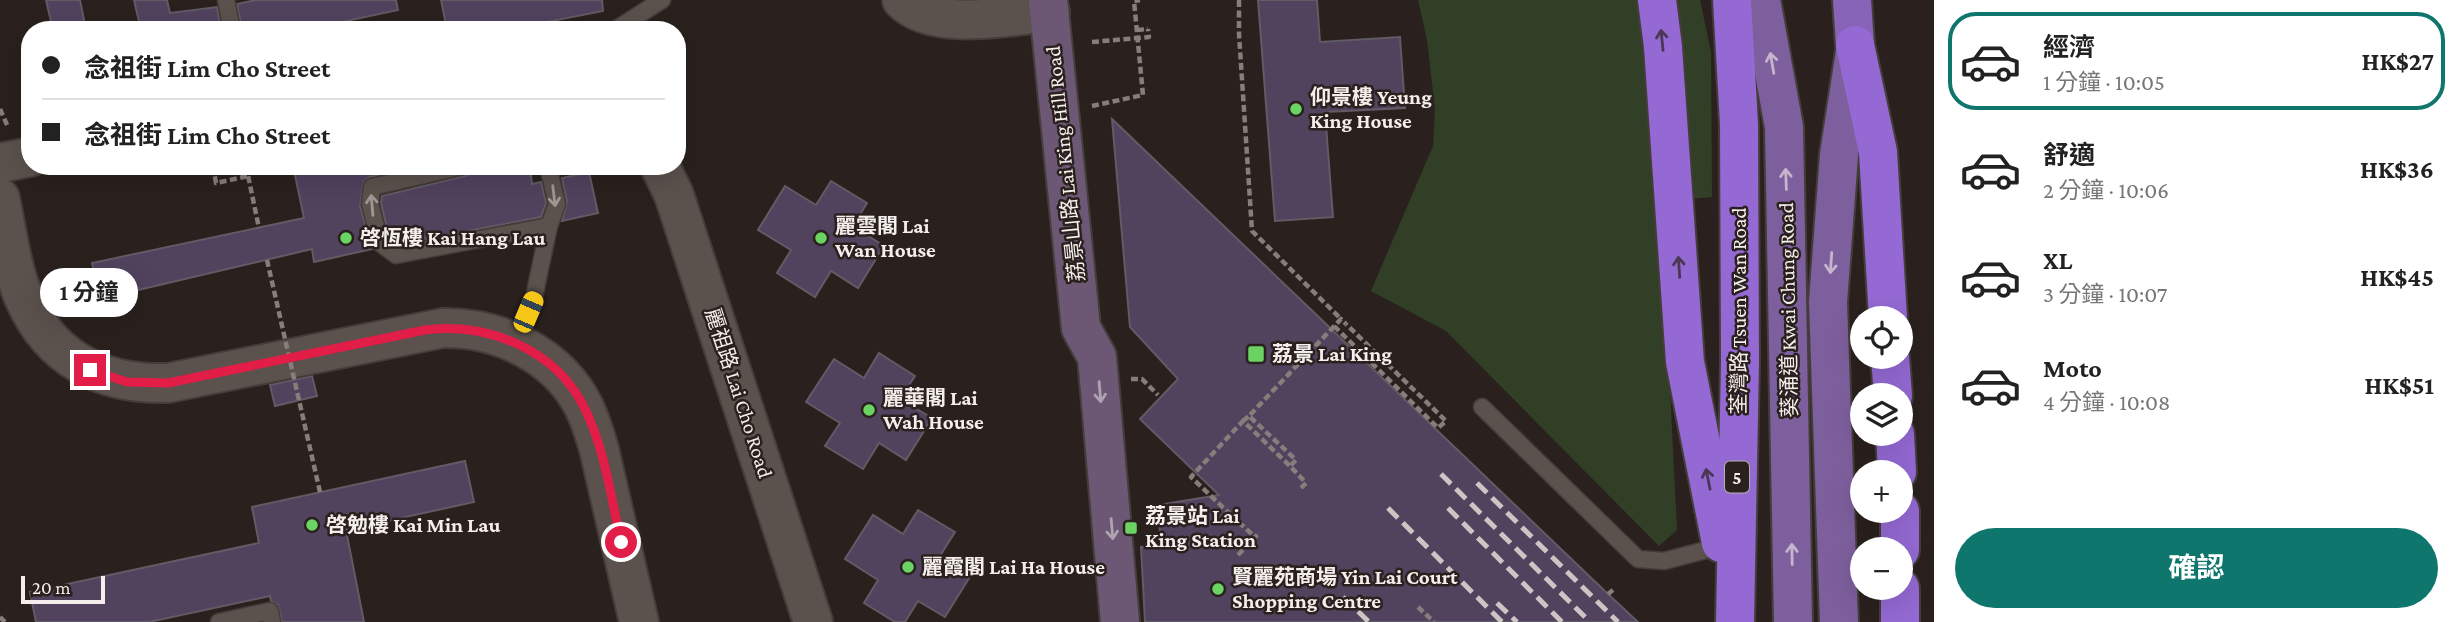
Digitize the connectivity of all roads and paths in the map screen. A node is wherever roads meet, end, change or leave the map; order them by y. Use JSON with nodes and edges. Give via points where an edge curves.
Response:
{"nodes":[{"id":1,"x":226,"y":0,"type":"edge"},
{"id":2,"x":662,"y":0,"type":"edge"},
{"id":3,"x":902,"y":0,"type":"edge"},
{"id":4,"x":1140,"y":0,"type":"edge"},
{"id":5,"x":1240,"y":0,"type":"edge"},
{"id":6,"x":1657,"y":0,"type":"edge"},
{"id":7,"x":1732,"y":0,"type":"edge"},
{"id":8,"x":1761,"y":0,"type":"edge"},
{"id":9,"x":1852,"y":0,"type":"edge"},
{"id":10,"x":1049,"y":6,"type":"edge"},
{"id":11,"x":230,"y":21,"type":"edge"},
{"id":12,"x":629,"y":21,"type":"edge"},
{"id":13,"x":1137,"y":30,"type":"junction"},
{"id":14,"x":1092,"y":42,"type":"dead end"},
{"id":15,"x":1856,"y":45,"type":"junction"},
{"id":16,"x":1091,"y":106,"type":"dead end"},
{"id":17,"x":21,"y":159,"type":"edge"},
{"id":18,"x":0,"y":163,"type":"edge"},
{"id":19,"x":215,"y":175,"type":"edge"},
{"id":20,"x":424,"y":175,"type":"edge"},
{"id":21,"x":550,"y":175,"type":"edge"},
{"id":22,"x":664,"y":175,"type":"edge"},
{"id":23,"x":248,"y":176,"type":"joint"},
{"id":24,"x":0,"y":198,"type":"edge"},
{"id":25,"x":549,"y":226,"type":"junction"},
{"id":26,"x":259,"y":228,"type":"dead end"},
{"id":27,"x":267,"y":260,"type":"dead end"},
{"id":28,"x":1887,"y":306,"type":"edge"},
{"id":29,"x":1341,"y":319,"type":"junction"},
{"id":30,"x":1334,"y":326,"type":"junction"},
{"id":31,"x":1082,"y":328,"type":"junction"},
{"id":32,"x":515,"y":342,"type":"junction"},
{"id":33,"x":293,"y":370,"type":"dead end"},
{"id":34,"x":280,"y":373,"type":"dead end"},
{"id":35,"x":1122,"y":380,"type":"dead end"},
{"id":36,"x":1158,"y":395,"type":"dead end"},
{"id":37,"x":1482,"y":407,"type":"dead end"},
{"id":38,"x":1249,"y":416,"type":"junction"},
{"id":39,"x":1243,"y":421,"type":"junction"},
{"id":40,"x":1290,"y":466,"type":"junction"},
{"id":41,"x":1301,"y":488,"type":"dead end"},
{"id":42,"x":320,"y":492,"type":"dead end"},
{"id":43,"x":1721,"y":546,"type":"junction"},
{"id":44,"x":1238,"y":555,"type":"dead end"},
{"id":45,"x":1613,"y":590,"type":"dead end"},
{"id":46,"x":1608,"y":594,"type":"dead end"},
{"id":47,"x":1900,"y":600,"type":"edge"},
{"id":48,"x":1419,"y":607,"type":"dead end"},
{"id":49,"x":1735,"y":608,"type":"edge"},
{"id":50,"x":0,"y":617,"type":"edge"},
{"id":51,"x":5,"y":622,"type":"edge"},
{"id":52,"x":219,"y":622,"type":"edge"},
{"id":53,"x":272,"y":622,"type":"edge"},
{"id":54,"x":639,"y":622,"type":"edge"},
{"id":55,"x":813,"y":622,"type":"edge"},
{"id":56,"x":1095,"y":622,"type":"edge"},
{"id":57,"x":1120,"y":622,"type":"edge"},
{"id":58,"x":1434,"y":622,"type":"edge"},
{"id":59,"x":1793,"y":622,"type":"edge"},
{"id":60,"x":1839,"y":622,"type":"edge"},
{"id":61,"x":1900,"y":622,"type":"edge"}],
"edges":[{"from":1,"to":11,"type":"lane"},
{"from":2,"to":12,"type":"lane"},
{"from":3,"to":10,"type":"street","via":[[909,8],[944,20]]},
{"from":4,"to":13,"type":"path","via":[[1135,1]]},
{"from":5,"to":29,"type":"path","via":[[1252,230]]},
{"from":43,"to":6,"type":"highway","one_way":true,"via":[[1685,362]]},
{"from":7,"to":49,"type":"highway","name":"荃灣路 Tsuen Wan Road","number":"5","via":[[1739,124]]},
{"from":59,"to":8,"type":"main road","name":"葵涌道 Kwai Chung Road","one_way":true,"via":[[1784,127]]},
{"from":9,"to":15,"type":"highway","name":"葵涌道 Kwai Chung Road"},
{"from":10,"to":31,"type":"main road","name":"荔景山路 Lai King Hill Road"},
{"from":13,"to":14,"type":"path","bridge":true,"via":[[1148,29],[1149,37]]},
{"from":13,"to":16,"type":"path","via":[[1143,95]]},
{"from":15,"to":28,"type":"highway","via":[[1878,152]]},
{"from":15,"to":60,"type":"main road","name":"葵涌道 Kwai Chung Road","one_way":true,"via":[[1839,155],[1828,302]]},
{"from":17,"to":18,"type":"street"},
{"from":19,"to":23,"type":"path","via":[[216,183]]},
{"from":25,"to":20,"type":"lane","one_way":true,"via":[[396,255],[380,243],[370,204],[372,187]]},
{"from":21,"to":25,"type":"lane","one_way":true,"via":[[557,204]]},
{"from":22,"to":55,"type":"street","name":"麗祖路 Lai Cho Road"},
{"from":23,"to":26,"type":"path"},
{"from":24,"to":32,"type":"street","via":[[17,276],[34,316],[58,347],[108,377],[168,383],[443,328],[477,331]]},
{"from":25,"to":32,"type":"lane","via":[[534,297]]},
{"from":27,"to":42,"type":"path","bridge":true},
{"from":29,"to":30,"type":"path","bridge":true},
{"from":29,"to":30,"type":"path","bridge":true,"via":[[1446,421],[1438,428]]},
{"from":30,"to":38,"type":"path","bridge":true},
{"from":31,"to":56,"type":"main road","name":"荔景山路 Lai King Hill Road","via":[[1072,359]]},
{"from":31,"to":57,"type":"main road","name":"荔景山路 Lai King Hill Road","one_way":true,"via":[[1097,357]]},
{"from":32,"to":54,"type":"street","via":[[555,369],[584,407],[599,449]]},
{"from":33,"to":34,"type":"path"},
{"from":35,"to":36,"type":"path","via":[[1142,379]]},
{"from":37,"to":43,"type":"lane","via":[[1638,559],[1664,561]]},
{"from":38,"to":39,"type":"path","bridge":true},
{"from":38,"to":40,"type":"path","bridge":true,"via":[[1296,460]]},
{"from":39,"to":40,"type":"path","bridge":true},
{"from":39,"to":44,"type":"path","bridge":true,"via":[[1191,477],[1257,535]]},
{"from":40,"to":41,"type":"path","bridge":true,"via":[[1307,482]]},
{"from":43,"to":49,"type":"highway"},
{"from":45,"to":46,"type":"path"},
{"from":47,"to":61,"type":"highway"},
{"from":48,"to":58,"type":"path"},
{"from":50,"to":51,"type":"path"},
{"from":52,"to":53,"type":"lane","via":[[270,611]]}]}
